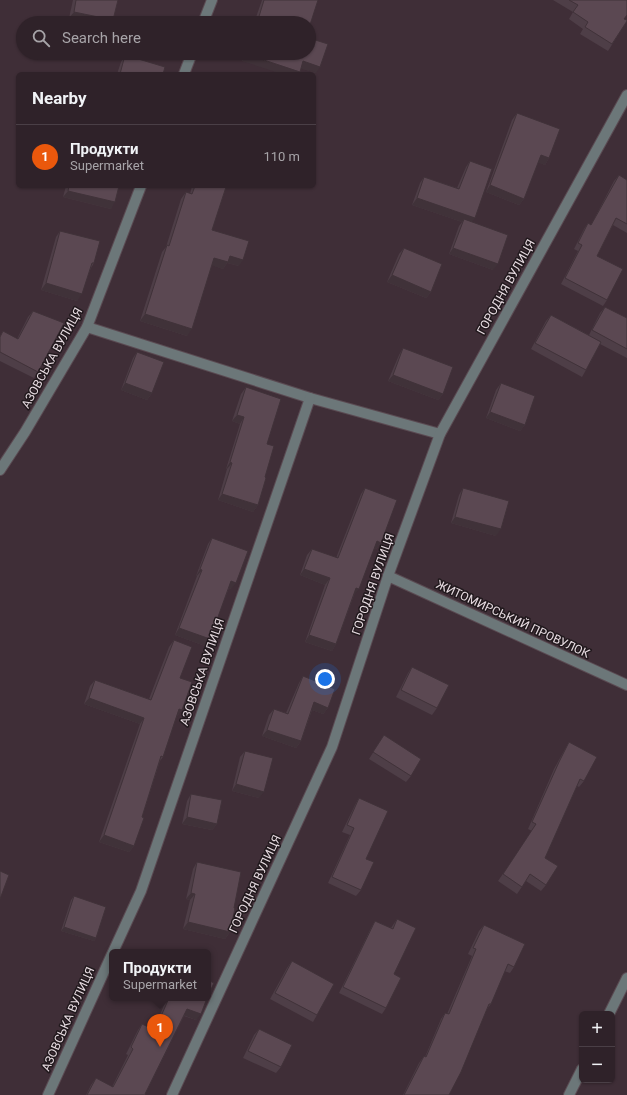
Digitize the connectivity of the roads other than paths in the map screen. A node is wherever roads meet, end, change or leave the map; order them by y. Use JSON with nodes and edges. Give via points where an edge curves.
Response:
{"nodes":[{"id":1,"x":212,"y":0,"type":"edge"},
{"id":2,"x":206,"y":16,"type":"edge"},
{"id":3,"x":189,"y":60,"type":"edge"},
{"id":4,"x":185,"y":72,"type":"edge"},
{"id":5,"x":627,"y":95,"type":"edge"},
{"id":6,"x":140,"y":188,"type":"edge"},
{"id":7,"x":87,"y":327,"type":"junction"},
{"id":8,"x":310,"y":398,"type":"junction"},
{"id":9,"x":440,"y":434,"type":"junction"},
{"id":10,"x":0,"y":470,"type":"edge"},
{"id":11,"x":388,"y":576,"type":"junction"},
{"id":12,"x":627,"y":685,"type":"edge"},
{"id":13,"x":114,"y":949,"type":"edge"},
{"id":14,"x":109,"y":960,"type":"edge"},
{"id":15,"x":627,"y":978,"type":"edge"},
{"id":16,"x":610,"y":1011,"type":"edge"},
{"id":17,"x":579,"y":1075,"type":"edge"},
{"id":18,"x":48,"y":1095,"type":"edge"},
{"id":19,"x":172,"y":1095,"type":"edge"},
{"id":20,"x":569,"y":1095,"type":"edge"}],
"edges":[{"from":1,"to":2,"type":"street"},
{"from":3,"to":4,"type":"street"},
{"from":5,"to":9,"type":"street","name":"ГОРОДНЯ ВУЛИЦЯ"},
{"from":6,"to":7,"type":"street","name":"АЗОВСЬКА ВУЛИЦЯ"},
{"from":7,"to":8,"type":"street"},
{"from":7,"to":10,"type":"street","name":"АЗОВСЬКА ВУЛИЦЯ"},
{"from":8,"to":9,"type":"street"},
{"from":8,"to":13,"type":"street","name":"АЗОВСЬКА ВУЛИЦЯ","via":[[141,891]]},
{"from":9,"to":11,"type":"street","name":"ГОРОДНЯ ВУЛИЦЯ"},
{"from":11,"to":12,"type":"street","name":"ЖИТОМИРСЬКИЙ ПРОВУЛОК"},
{"from":11,"to":19,"type":"street","name":"ГОРОДНЯ ВУЛИЦЯ","via":[[332,747]]},
{"from":14,"to":18,"type":"street","name":"АЗОВСЬКА ВУЛИЦЯ"},
{"from":15,"to":16,"type":"street"},
{"from":17,"to":20,"type":"street"}]}
